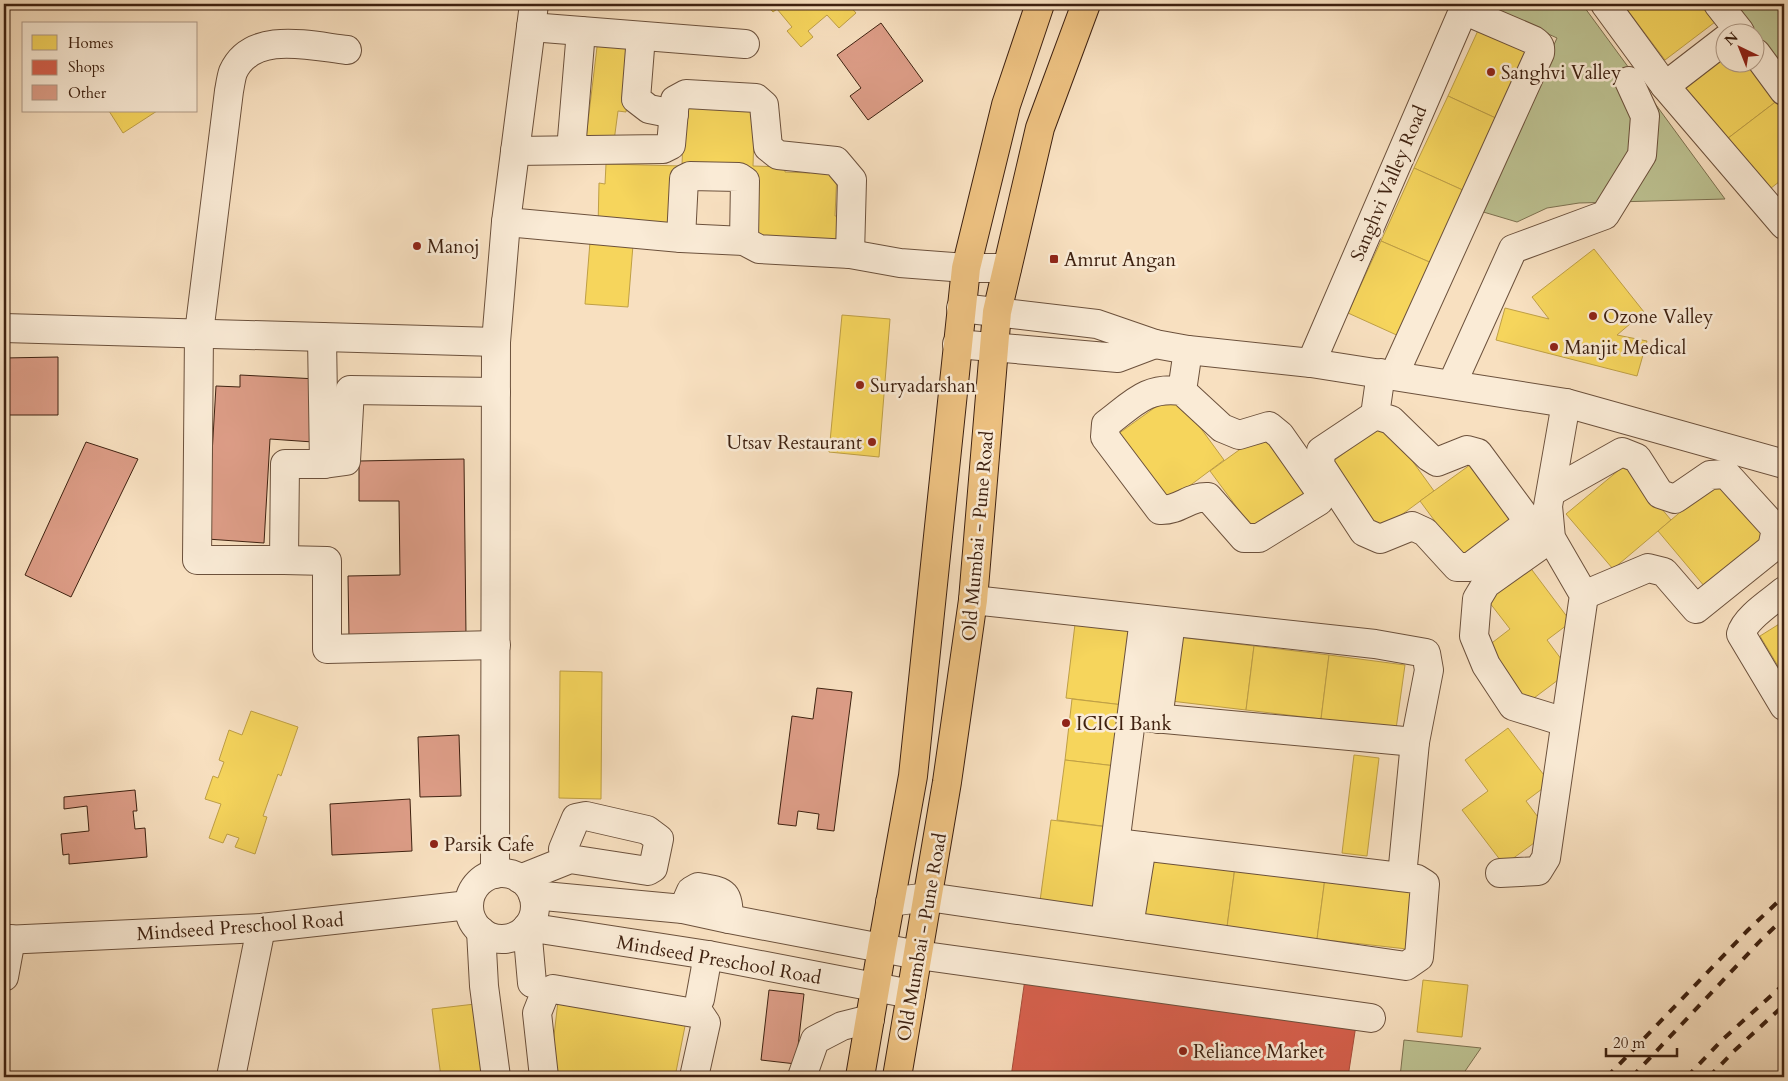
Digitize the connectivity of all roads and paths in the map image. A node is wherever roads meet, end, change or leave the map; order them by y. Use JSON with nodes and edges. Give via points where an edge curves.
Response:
{"nodes":[{"id":1,"x":1040,"y":4,"type":"edge"},
{"id":2,"x":1086,"y":4,"type":"edge"},
{"id":3,"x":1605,"y":4,"type":"edge"},
{"id":4,"x":1718,"y":4,"type":"edge"},
{"id":5,"x":1464,"y":7,"type":"edge"},
{"id":6,"x":532,"y":16,"type":"edge"},
{"id":7,"x":1728,"y":22,"type":"edge"},
{"id":8,"x":581,"y":31,"type":"junction"},
{"id":9,"x":641,"y":36,"type":"junction"},
{"id":10,"x":745,"y":44,"type":"dead end"},
{"id":11,"x":1716,"y":47,"type":"edge"},
{"id":12,"x":347,"y":50,"type":"dead end"},
{"id":13,"x":1766,"y":67,"type":"edge"},
{"id":14,"x":1629,"y":81,"type":"dead end"},
{"id":15,"x":1665,"y":86,"type":"junction"},
{"id":16,"x":1784,"y":91,"type":"edge"},
{"id":17,"x":674,"y":114,"type":"junction"},
{"id":18,"x":571,"y":150,"type":"junction"},
{"id":19,"x":515,"y":151,"type":"junction"},
{"id":20,"x":1780,"y":211,"type":"edge"},
{"id":21,"x":506,"y":222,"type":"junction"},
{"id":22,"x":681,"y":238,"type":"junction"},
{"id":23,"x":744,"y":241,"type":"junction"},
{"id":24,"x":850,"y":254,"type":"junction"},
{"id":25,"x":966,"y":268,"type":"junction"},
{"id":26,"x":1007,"y":268,"type":"junction"},
{"id":27,"x":961,"y":308,"type":"junction"},
{"id":28,"x":997,"y":312,"type":"junction"},
{"id":29,"x":4,"y":328,"type":"edge"},
{"id":30,"x":198,"y":333,"type":"junction"},
{"id":31,"x":322,"y":337,"type":"junction"},
{"id":32,"x":496,"y":342,"type":"junction"},
{"id":33,"x":957,"y":344,"type":"junction"},
{"id":34,"x":1154,"y":344,"type":"junction"},
{"id":35,"x":993,"y":346,"type":"junction"},
{"id":36,"x":1188,"y":350,"type":"junction"},
{"id":37,"x":1311,"y":363,"type":"junction"},
{"id":38,"x":1388,"y":374,"type":"junction"},
{"id":39,"x":1452,"y":384,"type":"junction"},
{"id":40,"x":1182,"y":390,"type":"junction"},
{"id":41,"x":496,"y":392,"type":"junction"},
{"id":42,"x":1566,"y":403,"type":"junction"},
{"id":43,"x":1375,"y":415,"type":"junction"},
{"id":44,"x":1777,"y":462,"type":"edge"},
{"id":45,"x":324,"y":464,"type":"junction"},
{"id":46,"x":1551,"y":492,"type":"junction"},
{"id":47,"x":1752,"y":502,"type":"junction"},
{"id":48,"x":1551,"y":538,"type":"junction"},
{"id":49,"x":284,"y":560,"type":"junction"},
{"id":50,"x":1784,"y":591,"type":"edge"},
{"id":51,"x":1584,"y":595,"type":"junction"},
{"id":52,"x":973,"y":600,"type":"junction"},
{"id":53,"x":1144,"y":620,"type":"junction"},
{"id":54,"x":1171,"y":622,"type":"junction"},
{"id":55,"x":496,"y":645,"type":"junction"},
{"id":56,"x":1784,"y":706,"type":"edge"},
{"id":57,"x":1145,"y":718,"type":"junction"},
{"id":58,"x":1565,"y":722,"type":"junction"},
{"id":59,"x":1415,"y":742,"type":"junction"},
{"id":60,"x":1129,"y":844,"type":"junction"},
{"id":61,"x":570,"y":858,"type":"dead end"},
{"id":62,"x":1500,"y":873,"type":"dead end"},
{"id":63,"x":1402,"y":876,"type":"junction"},
{"id":64,"x":516,"y":883,"type":"junction"},
{"id":65,"x":928,"y":897,"type":"junction"},
{"id":66,"x":890,"y":902,"type":"junction"},
{"id":67,"x":469,"y":905,"type":"junction"},
{"id":68,"x":1117,"y":924,"type":"junction"},
{"id":69,"x":527,"y":927,"type":"junction"},
{"id":70,"x":261,"y":928,"type":"junction"},
{"id":71,"x":481,"y":931,"type":"junction"},
{"id":72,"x":7,"y":940,"type":"edge"},
{"id":73,"x":882,"y":948,"type":"junction"},
{"id":74,"x":918,"y":955,"type":"junction"},
{"id":75,"x":715,"y":956,"type":"junction"},
{"id":76,"x":4,"y":978,"type":"edge"},
{"id":77,"x":532,"y":983,"type":"dead end"},
{"id":78,"x":875,"y":987,"type":"junction"},
{"id":79,"x":911,"y":994,"type":"junction"},
{"id":80,"x":707,"y":1000,"type":"dead end"},
{"id":81,"x":1371,"y":1018,"type":"dead end"},
{"id":82,"x":870,"y":1019,"type":"junction"},
{"id":83,"x":231,"y":1077,"type":"edge"},
{"id":84,"x":496,"y":1077,"type":"edge"},
{"id":85,"x":544,"y":1077,"type":"edge"},
{"id":86,"x":694,"y":1077,"type":"edge"},
{"id":87,"x":802,"y":1077,"type":"edge"},
{"id":88,"x":860,"y":1077,"type":"edge"},
{"id":89,"x":897,"y":1077,"type":"edge"}],
"edges":[{"from":1,"to":25,"type":"main road","name":"Old Mumbai - Pune Road","via":[[1006,105]]},
{"from":2,"to":26,"type":"main road","name":"Old Mumbai - Pune Road","via":[[1040,128]]},
{"from":3,"to":15,"type":"street"},
{"from":4,"to":7,"type":"street"},
{"from":5,"to":37,"type":"street","name":"Sanghvi Valley Road"},
{"from":5,"to":38,"type":"street","via":[[1533,40],[1541,48],[1540,54]]},
{"from":6,"to":8,"type":"street"},
{"from":6,"to":19,"type":"street"},
{"from":8,"to":9,"type":"street"},
{"from":8,"to":18,"type":"street"},
{"from":9,"to":10,"type":"street"},
{"from":9,"to":17,"type":"street","via":[[636,99],[649,109]]},
{"from":11,"to":15,"type":"street"},
{"from":12,"to":30,"type":"street","via":[[282,43],[263,46],[245,56],[234,72]]},
{"from":13,"to":16,"type":"street"},
{"from":14,"to":39,"type":"street","via":[[1645,116],[1642,155],[1606,215],[1513,249]]},
{"from":15,"to":20,"type":"street"},
{"from":17,"to":18,"type":"street","via":[[671,145],[663,149]]},
{"from":17,"to":24,"type":"street","via":[[674,100],[686,94],[756,98],[764,105],[768,148],[778,155],[836,161],[852,180]]},
{"from":18,"to":19,"type":"street"},
{"from":19,"to":21,"type":"street"},
{"from":21,"to":22,"type":"street"},
{"from":21,"to":32,"type":"street"},
{"from":22,"to":23,"type":"street"},
{"from":22,"to":23,"type":"street","via":[[684,179],[690,176],[739,177],[745,181]]},
{"from":23,"to":24,"type":"street","via":[[759,249]]},
{"from":24,"to":25,"type":"street","via":[[900,263]]},
{"from":25,"to":26,"type":"street"},
{"from":25,"to":27,"type":"main road","name":"Old Mumbai - Pune Road"},
{"from":26,"to":28,"type":"main road","name":"Old Mumbai - Pune Road"},
{"from":27,"to":28,"type":"street"},
{"from":27,"to":33,"type":"main road","name":"Old Mumbai - Pune Road"},
{"from":28,"to":34,"type":"street","via":[[1097,324]]},
{"from":28,"to":35,"type":"main road","name":"Old Mumbai - Pune Road"},
{"from":29,"to":30,"type":"street"},
{"from":30,"to":31,"type":"street"},
{"from":30,"to":49,"type":"street","via":[[197,560]]},
{"from":31,"to":32,"type":"street"},
{"from":31,"to":45,"type":"street"},
{"from":32,"to":41,"type":"street"},
{"from":33,"to":35,"type":"street"},
{"from":33,"to":66,"type":"main road","name":"Old Mumbai - Pune Road","via":[[913,776]]},
{"from":34,"to":35,"type":"street","via":[[1118,358]]},
{"from":34,"to":36,"type":"street"},
{"from":35,"to":52,"type":"main road","name":"Old Mumbai - Pune Road"},
{"from":36,"to":37,"type":"street"},
{"from":36,"to":40,"type":"street"},
{"from":37,"to":38,"type":"street"},
{"from":38,"to":39,"type":"street"},
{"from":38,"to":43,"type":"street"},
{"from":39,"to":42,"type":"street"},
{"from":40,"to":40,"type":"street","via":[[1222,428],[1239,435],[1269,426],[1280,435],[1320,492],[1319,501],[1259,538],[1244,538],[1208,497],[1200,497],[1171,511],[1160,510],[1105,437],[1106,424],[1149,393]]},
{"from":41,"to":45,"type":"street","via":[[350,390],[346,462]]},
{"from":41,"to":55,"type":"street"},
{"from":42,"to":44,"type":"street"},
{"from":42,"to":46,"type":"street"},
{"from":43,"to":43,"type":"street","via":[[1391,420],[1437,462],[1467,450],[1478,453],[1522,514],[1524,526],[1470,567],[1457,567],[1425,532],[1412,526],[1380,539],[1364,532],[1320,465],[1321,451]]},
{"from":44,"to":47,"type":"street"},
{"from":45,"to":49,"type":"street","via":[[285,464]]},
{"from":46,"to":47,"type":"street","via":[[1622,452],[1637,458],[1660,494],[1676,499],[1710,476],[1726,474]]},
{"from":46,"to":48,"type":"street","via":[[1548,506]]},
{"from":47,"to":51,"type":"street","via":[[1776,529],[1772,548],[1696,610],[1664,572],[1648,568]]},
{"from":48,"to":51,"type":"street"},
{"from":48,"to":58,"type":"street","via":[[1486,584],[1477,599],[1474,636],[1486,665],[1513,706]]},
{"from":49,"to":55,"type":"street","via":[[327,561],[327,650]]},
{"from":50,"to":56,"type":"street","via":[[1748,621],[1741,634]]},
{"from":51,"to":58,"type":"street"},
{"from":52,"to":53,"type":"street"},
{"from":52,"to":65,"type":"main road","name":"Old Mumbai - Pune Road"},
{"from":53,"to":54,"type":"street"},
{"from":53,"to":57,"type":"street"},
{"from":54,"to":57,"type":"street"},
{"from":54,"to":59,"type":"street","via":[[1375,644],[1426,653],[1429,670]]},
{"from":55,"to":64,"type":"street"},
{"from":57,"to":59,"type":"street"},
{"from":57,"to":60,"type":"street"},
{"from":58,"to":62,"type":"street","via":[[1546,858],[1538,870]]},
{"from":59,"to":63,"type":"street"},
{"from":60,"to":63,"type":"street"},
{"from":60,"to":68,"type":"street"},
{"from":61,"to":64,"type":"street"},
{"from":63,"to":68,"type":"street","via":[[1424,884],[1419,958],[1406,966]]},
{"from":64,"to":67,"type":"street","via":[[486,876],[476,886]]},
{"from":64,"to":69,"type":"street","via":[[535,909]]},
{"from":64,"to":73,"type":"street","name":"Mindseed Preschool Road","via":[[683,909]]},
{"from":65,"to":66,"type":"street"},
{"from":65,"to":68,"type":"street"},
{"from":65,"to":74,"type":"main road","name":"Old Mumbai - Pune Road"},
{"from":66,"to":73,"type":"main road","name":"Old Mumbai - Pune Road"},
{"from":67,"to":70,"type":"street","name":"Mindseed Preschool Road"},
{"from":67,"to":71,"type":"street","via":[[470,915]]},
{"from":69,"to":71,"type":"street","via":[[506,940],[490,938]]},
{"from":69,"to":75,"type":"street","name":"Mindseed Preschool Road"},
{"from":69,"to":77,"type":"street"},
{"from":70,"to":72,"type":"street","name":"Mindseed Preschool Road"},
{"from":70,"to":83,"type":"street"},
{"from":71,"to":84,"type":"street","via":[[484,986]]},
{"from":72,"to":76,"type":"street"},
{"from":73,"to":74,"type":"street","name":"Mindseed Preschool Road"},
{"from":73,"to":78,"type":"main road","name":"Old Mumbai - Pune Road"},
{"from":74,"to":79,"type":"main road","name":"Old Mumbai - Pune Road"},
{"from":74,"to":81,"type":"street","name":"Mindseed Preschool Road"},
{"from":75,"to":78,"type":"street","name":"Mindseed Preschool Road"},
{"from":75,"to":80,"type":"street"},
{"from":78,"to":79,"type":"street","name":"Mindseed Preschool Road"},
{"from":78,"to":82,"type":"main road","name":"Old Mumbai - Pune Road"},
{"from":79,"to":89,"type":"main road","name":"Old Mumbai - Pune Road"},
{"from":82,"to":87,"type":"street","via":[[842,1026],[815,1040]]},
{"from":82,"to":88,"type":"main road","name":"Old Mumbai - Pune Road"},
{"from":85,"to":86,"type":"street","via":[[537,1013],[545,993],[553,989],[700,1014],[706,1023]]}]}
